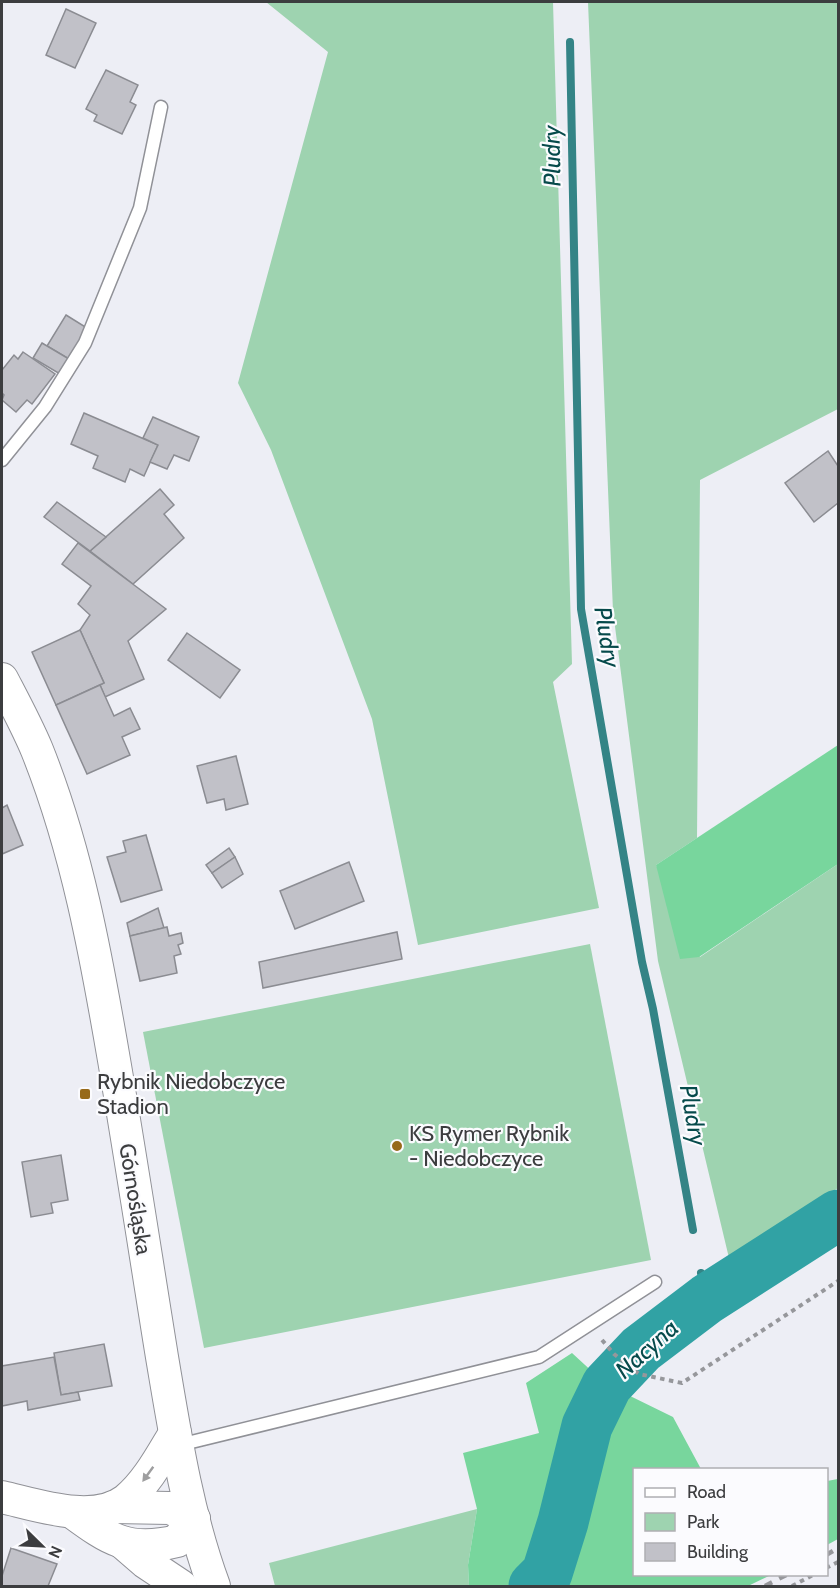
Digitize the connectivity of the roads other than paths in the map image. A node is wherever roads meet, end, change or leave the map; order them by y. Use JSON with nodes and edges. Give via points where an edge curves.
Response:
{"nodes":[{"id":1,"x":161,"y":107,"type":"dead end"},
{"id":2,"x":2,"y":460,"type":"edge"},
{"id":3,"x":2,"y":679,"type":"edge"},
{"id":4,"x":656,"y":1282,"type":"dead end"},
{"id":5,"x":176,"y":1439,"type":"junction"},
{"id":6,"x":2,"y":1497,"type":"edge"},
{"id":7,"x":114,"y":1507,"type":"junction"},
{"id":8,"x":72,"y":1512,"type":"junction"},
{"id":9,"x":194,"y":1519,"type":"junction"},
{"id":10,"x":123,"y":1543,"type":"junction"},
{"id":11,"x":181,"y":1587,"type":"edge"},
{"id":12,"x":214,"y":1587,"type":"edge"}],
"edges":[{"from":1,"to":2,"type":"lane","via":[[140,208],[85,343],[45,407]]},
{"from":3,"to":5,"type":"street","name":"Górnośląska","via":[[37,751],[87,910]]},
{"from":4,"to":5,"type":"lane","via":[[539,1356]]},
{"from":5,"to":7,"type":"street","one_way":true,"via":[[140,1485]]},
{"from":5,"to":9,"type":"street","name":"Górnośląska"},
{"from":6,"to":8,"type":"street"},
{"from":7,"to":8,"type":"street"},
{"from":7,"to":9,"type":"street","via":[[170,1508]]},
{"from":8,"to":10,"type":"street","via":[[105,1536]]},
{"from":9,"to":10,"type":"street","via":[[177,1541]]},
{"from":9,"to":12,"type":"street","name":"Górnośląska"},
{"from":10,"to":11,"type":"street"}]}
